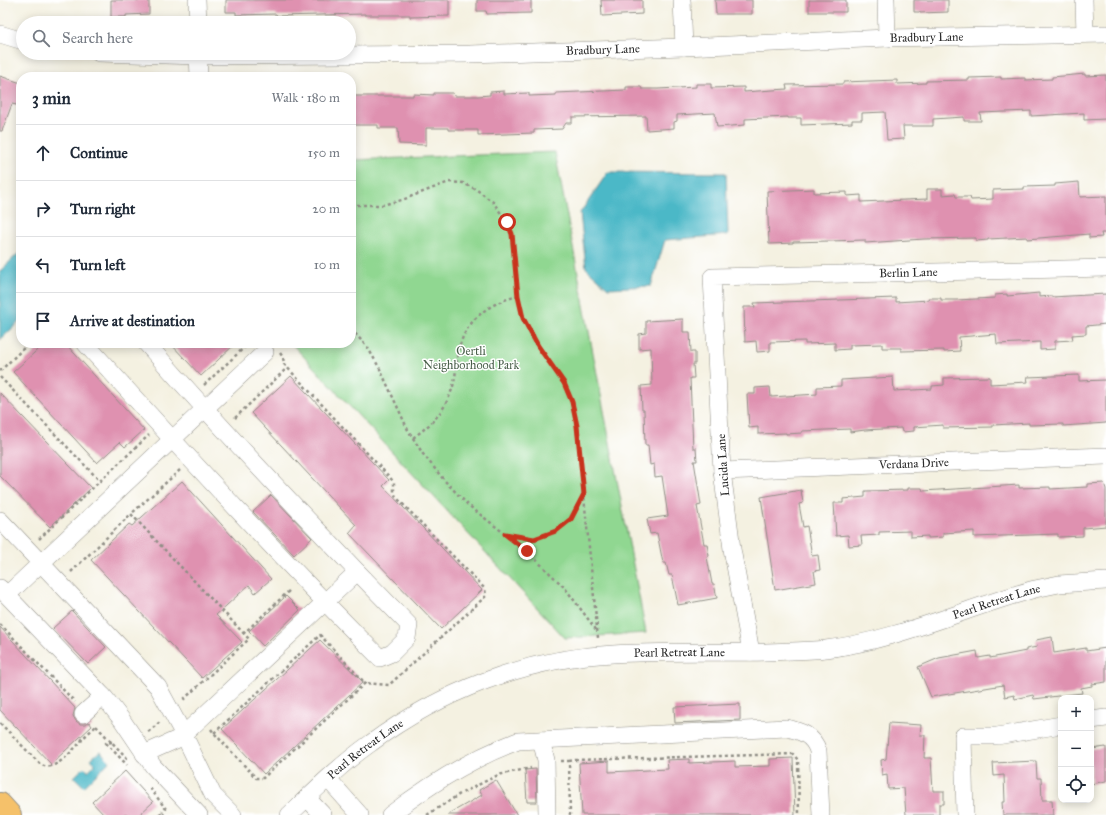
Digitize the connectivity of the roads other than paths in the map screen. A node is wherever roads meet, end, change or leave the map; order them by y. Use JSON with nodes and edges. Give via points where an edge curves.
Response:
{"nodes":[{"id":1,"x":197,"y":0,"type":"edge"},
{"id":2,"x":682,"y":0,"type":"edge"},
{"id":3,"x":886,"y":0,"type":"edge"},
{"id":4,"x":1084,"y":0,"type":"edge"},
{"id":5,"x":198,"y":16,"type":"edge"},
{"id":6,"x":0,"y":34,"type":"edge"},
{"id":7,"x":1085,"y":34,"type":"junction"},
{"id":8,"x":1106,"y":34,"type":"edge"},
{"id":9,"x":887,"y":38,"type":"junction"},
{"id":10,"x":16,"y":39,"type":"edge"},
{"id":11,"x":684,"y":47,"type":"junction"},
{"id":12,"x":356,"y":54,"type":"edge"},
{"id":13,"x":198,"y":60,"type":"edge"},
{"id":14,"x":199,"y":72,"type":"edge"},
{"id":15,"x":1106,"y":268,"type":"edge"},
{"id":16,"x":712,"y":277,"type":"joint"},
{"id":17,"x":89,"y":348,"type":"edge"},
{"id":18,"x":150,"y":348,"type":"edge"},
{"id":19,"x":272,"y":352,"type":"road end"},
{"id":20,"x":205,"y":409,"type":"junction"},
{"id":21,"x":172,"y":440,"type":"junction"},
{"id":22,"x":1106,"y":456,"type":"edge"},
{"id":23,"x":722,"y":471,"type":"junction"},
{"id":24,"x":0,"y":520,"type":"edge"},
{"id":25,"x":41,"y":563,"type":"junction"},
{"id":26,"x":357,"y":572,"type":"junction"},
{"id":27,"x":1106,"y":581,"type":"edge"},
{"id":28,"x":3,"y":592,"type":"edge"},
{"id":29,"x":324,"y":602,"type":"junction"},
{"id":30,"x":750,"y":652,"type":"junction"},
{"id":31,"x":103,"y":696,"type":"junction"},
{"id":32,"x":84,"y":713,"type":"road end"},
{"id":33,"x":1106,"y":718,"type":"edge"},
{"id":34,"x":1094,"y":720,"type":"edge"},
{"id":35,"x":1058,"y":726,"type":"edge"},
{"id":36,"x":184,"y":735,"type":"junction"},
{"id":37,"x":541,"y":740,"type":"junction"},
{"id":38,"x":138,"y":759,"type":"junction"},
{"id":39,"x":328,"y":779,"type":"junction"},
{"id":40,"x":307,"y":798,"type":"junction"},
{"id":41,"x":0,"y":804,"type":"edge"},
{"id":42,"x":10,"y":815,"type":"edge"},
{"id":43,"x":199,"y":815,"type":"edge"},
{"id":44,"x":233,"y":815,"type":"edge"},
{"id":45,"x":289,"y":815,"type":"edge"},
{"id":46,"x":323,"y":815,"type":"edge"},
{"id":47,"x":360,"y":815,"type":"edge"},
{"id":48,"x":390,"y":815,"type":"edge"},
{"id":49,"x":547,"y":815,"type":"edge"},
{"id":50,"x":821,"y":815,"type":"edge"},
{"id":51,"x":965,"y":815,"type":"edge"}],
"edges":[{"from":1,"to":5,"type":"street"},
{"from":2,"to":11,"type":"street"},
{"from":3,"to":9,"type":"street"},
{"from":4,"to":7,"type":"street"},
{"from":6,"to":10,"type":"street"},
{"from":7,"to":8,"type":"street","name":"Bradbury Lane"},
{"from":7,"to":9,"type":"street","name":"Bradbury Lane"},
{"from":9,"to":11,"type":"street","name":"Bradbury Lane"},
{"from":11,"to":12,"type":"street","name":"Bradbury Lane","via":[[470,54]]},
{"from":13,"to":14,"type":"street"},
{"from":15,"to":16,"type":"street","name":"Berlin Lane"},
{"from":16,"to":23,"type":"street","name":"Lucida Lane"},
{"from":17,"to":21,"type":"street"},
{"from":18,"to":20,"type":"street"},
{"from":19,"to":20,"type":"street"},
{"from":20,"to":21,"type":"street"},
{"from":20,"to":26,"type":"street"},
{"from":21,"to":25,"type":"street"},
{"from":21,"to":29,"type":"street"},
{"from":22,"to":23,"type":"street","name":"Verdana Drive"},
{"from":23,"to":30,"type":"street","name":"Lucida Lane","via":[[732,549]]},
{"from":24,"to":25,"type":"street"},
{"from":25,"to":28,"type":"street"},
{"from":25,"to":36,"type":"street","via":[[158,687]]},
{"from":26,"to":29,"type":"street"},
{"from":26,"to":29,"type":"street","via":[[409,625],[407,638],[392,653],[380,658]]},
{"from":27,"to":30,"type":"street","name":"Pearl Retreat Lane","via":[[1058,584],[1035,589],[901,631],[827,649]]},
{"from":28,"to":31,"type":"street"},
{"from":29,"to":36,"type":"street"},
{"from":30,"to":39,"type":"street","name":"Pearl Retreat Lane","via":[[611,654],[556,661],[506,674],[472,686],[417,713],[371,743]]},
{"from":31,"to":32,"type":"street"},
{"from":31,"to":38,"type":"street","via":[[122,720]]},
{"from":33,"to":34,"type":"street"},
{"from":35,"to":51,"type":"street","via":[[997,736],[963,736]]},
{"from":36,"to":38,"type":"street"},
{"from":36,"to":44,"type":"street","via":[[213,795]]},
{"from":37,"to":48,"type":"street","via":[[518,741],[468,763],[411,798]]},
{"from":37,"to":49,"type":"street","via":[[546,760]]},
{"from":37,"to":50,"type":"street","via":[[786,728],[798,730],[812,738],[818,751]]},
{"from":38,"to":43,"type":"street","via":[[153,766]]},
{"from":39,"to":40,"type":"street","name":"Pearl Retreat Lane"},
{"from":39,"to":47,"type":"street"},
{"from":40,"to":45,"type":"street","name":"Pearl Retreat Lane"},
{"from":40,"to":46,"type":"street"},
{"from":41,"to":42,"type":"main road"}]}
